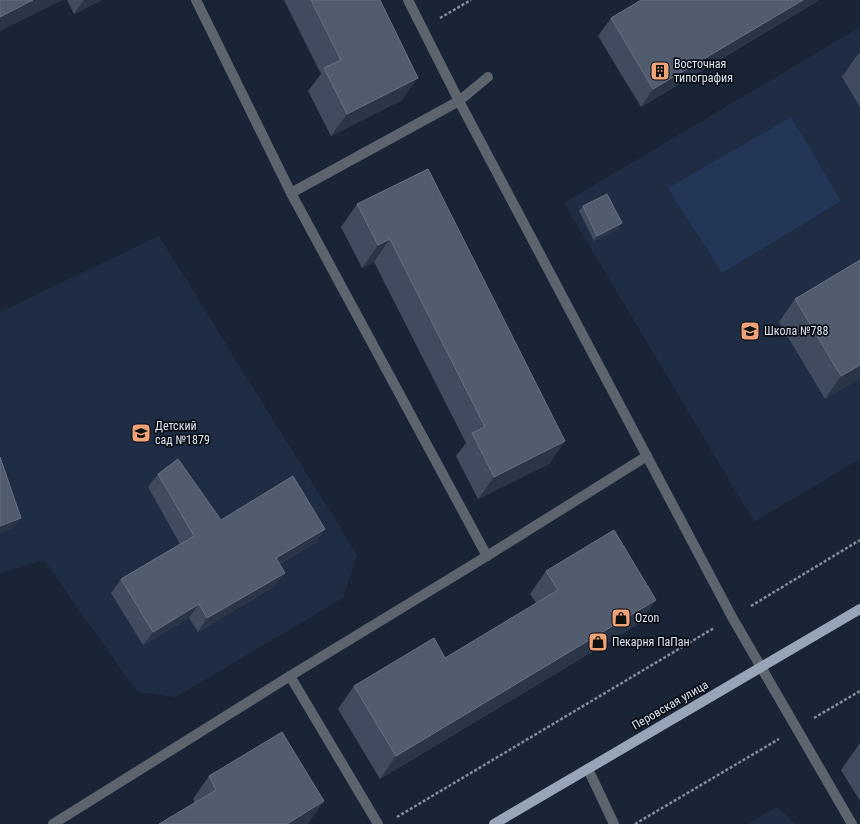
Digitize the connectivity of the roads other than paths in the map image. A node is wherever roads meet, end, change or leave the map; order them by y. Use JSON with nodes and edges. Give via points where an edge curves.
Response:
{"nodes":[{"id":1,"x":196,"y":0,"type":"edge"},
{"id":2,"x":408,"y":0,"type":"edge"},
{"id":3,"x":488,"y":77,"type":"dead end"},
{"id":4,"x":459,"y":102,"type":"junction"},
{"id":5,"x":291,"y":193,"type":"junction"},
{"id":6,"x":647,"y":456,"type":"junction"},
{"id":7,"x":487,"y":556,"type":"junction"},
{"id":8,"x":860,"y":609,"type":"edge"},
{"id":9,"x":760,"y":668,"type":"junction"},
{"id":10,"x":290,"y":676,"type":"junction"},
{"id":11,"x":588,"y":769,"type":"junction"},
{"id":12,"x":53,"y":824,"type":"edge"},
{"id":13,"x":378,"y":824,"type":"edge"},
{"id":14,"x":494,"y":824,"type":"edge"},
{"id":15,"x":614,"y":824,"type":"edge"},
{"id":16,"x":852,"y":824,"type":"edge"}],
"edges":[{"from":1,"to":5,"type":"lane"},
{"from":2,"to":4,"type":"lane"},
{"from":3,"to":4,"type":"lane"},
{"from":4,"to":5,"type":"lane"},
{"from":4,"to":6,"type":"lane"},
{"from":5,"to":7,"type":"lane"},
{"from":6,"to":7,"type":"lane"},
{"from":6,"to":9,"type":"lane"},
{"from":7,"to":10,"type":"lane"},
{"from":8,"to":9,"type":"main road","name":"Перовская улица"},
{"from":9,"to":11,"type":"main road","name":"Перовская улица"},
{"from":9,"to":16,"type":"lane"},
{"from":10,"to":12,"type":"lane"},
{"from":10,"to":13,"type":"lane"},
{"from":11,"to":14,"type":"main road","name":"Перовская улица"},
{"from":11,"to":15,"type":"lane"}]}
